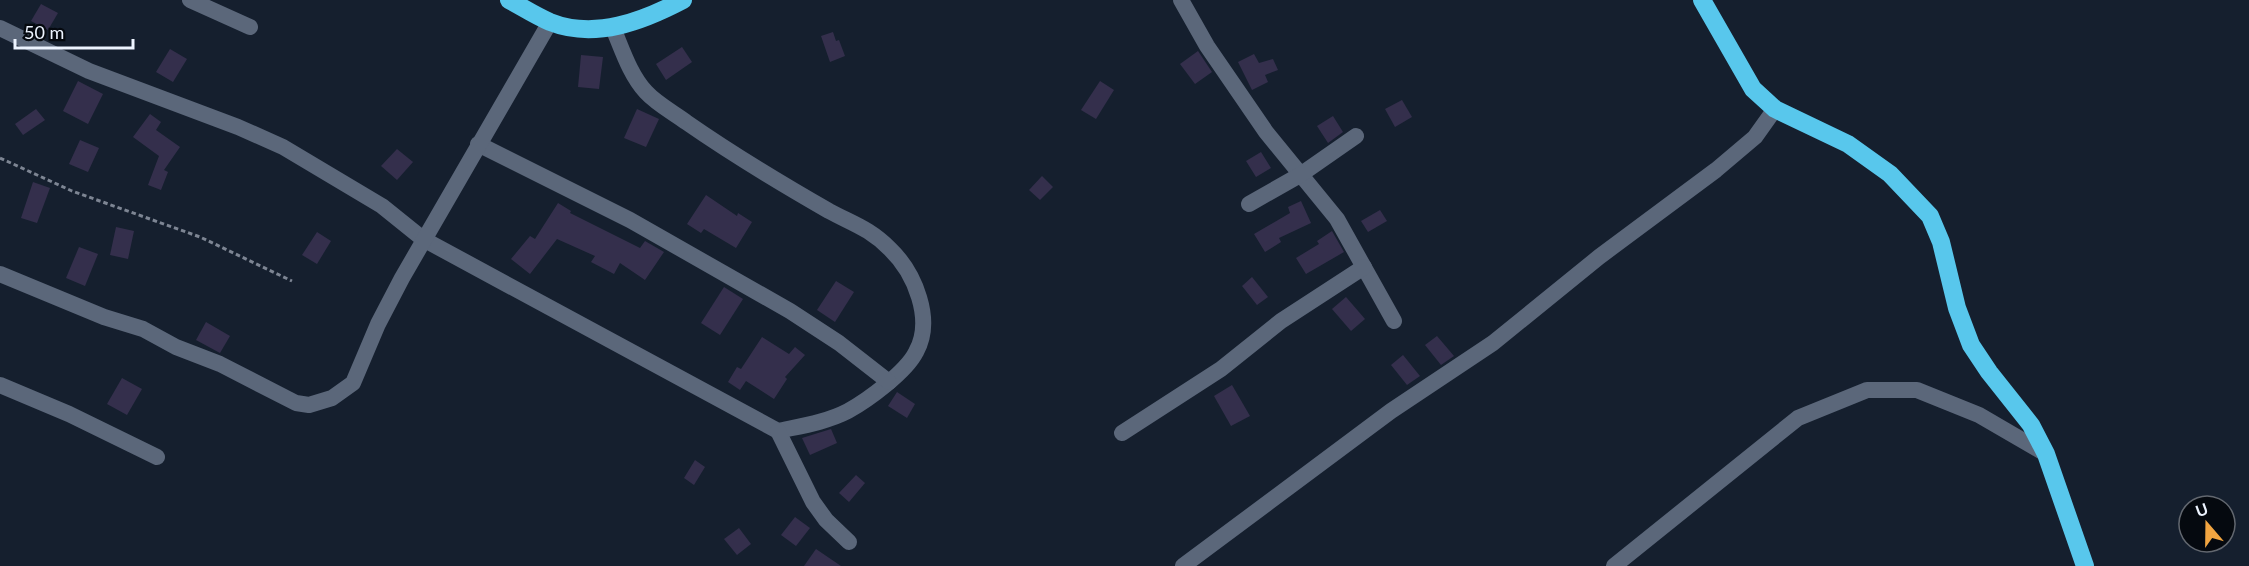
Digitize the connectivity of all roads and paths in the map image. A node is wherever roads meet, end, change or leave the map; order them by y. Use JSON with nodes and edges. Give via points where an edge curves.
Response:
{"nodes":[{"id":1,"x":190,"y":0,"type":"edge"},
{"id":2,"x":509,"y":0,"type":"edge"},
{"id":3,"x":683,"y":0,"type":"edge"},
{"id":4,"x":1181,"y":0,"type":"edge"},
{"id":5,"x":1702,"y":0,"type":"edge"},
{"id":6,"x":550,"y":22,"type":"junction"},
{"id":7,"x":250,"y":27,"type":"dead end"},
{"id":8,"x":0,"y":28,"type":"edge"},
{"id":9,"x":613,"y":28,"type":"junction"},
{"id":10,"x":1775,"y":109,"type":"junction"},
{"id":11,"x":1356,"y":136,"type":"dead end"},
{"id":12,"x":478,"y":144,"type":"junction"},
{"id":13,"x":0,"y":158,"type":"edge"},
{"id":14,"x":1300,"y":175,"type":"junction"},
{"id":15,"x":1249,"y":204,"type":"dead end"},
{"id":16,"x":423,"y":239,"type":"junction"},
{"id":17,"x":1364,"y":267,"type":"junction"},
{"id":18,"x":0,"y":274,"type":"edge"},
{"id":19,"x":292,"y":282,"type":"dead end"},
{"id":20,"x":1394,"y":321,"type":"dead end"},
{"id":21,"x":889,"y":382,"type":"junction"},
{"id":22,"x":0,"y":385,"type":"edge"},
{"id":23,"x":778,"y":431,"type":"junction"},
{"id":24,"x":1122,"y":433,"type":"dead end"},
{"id":25,"x":2046,"y":454,"type":"junction"},
{"id":26,"x":157,"y":457,"type":"dead end"},
{"id":27,"x":849,"y":542,"type":"dead end"},
{"id":28,"x":1183,"y":566,"type":"edge"},
{"id":29,"x":1614,"y":566,"type":"edge"},
{"id":30,"x":2085,"y":566,"type":"edge"}],
"edges":[{"from":1,"to":7,"type":"street"},
{"from":2,"to":6,"type":"highway"},
{"from":3,"to":9,"type":"highway"},
{"from":4,"to":14,"type":"street","via":[[1222,68]]},
{"from":5,"to":10,"type":"highway","via":[[1753,89]]},
{"from":6,"to":9,"type":"highway","via":[[575,28]]},
{"from":6,"to":12,"type":"street"},
{"from":8,"to":16,"type":"street","via":[[89,71],[283,147],[382,206]]},
{"from":9,"to":21,"type":"street","via":[[646,93],[783,183],[867,229],[891,249],[919,296],[923,324],[920,345],[912,359]]},
{"from":10,"to":25,"type":"highway","via":[[1848,144],[1890,174],[1930,216],[1971,345],[2031,425]]},
{"from":10,"to":28,"type":"street","via":[[1755,137],[1716,170],[1492,343],[1391,411]]},
{"from":11,"to":14,"type":"street"},
{"from":12,"to":16,"type":"street"},
{"from":12,"to":21,"type":"street","via":[[630,220],[790,311]]},
{"from":13,"to":19,"type":"path","via":[[72,191],[200,237]]},
{"from":14,"to":15,"type":"street"},
{"from":14,"to":17,"type":"street","via":[[1337,219]]},
{"from":16,"to":18,"type":"street","via":[[382,316],[353,383],[332,398],[309,405],[296,403],[143,329]]},
{"from":16,"to":23,"type":"street"},
{"from":17,"to":20,"type":"street"},
{"from":17,"to":24,"type":"street","via":[[1281,321],[1221,369]]},
{"from":21,"to":23,"type":"street","via":[[848,411]]},
{"from":22,"to":26,"type":"street"},
{"from":23,"to":27,"type":"street","via":[[813,502]]},
{"from":25,"to":29,"type":"street","via":[[1979,415],[1917,390],[1868,390],[1798,418]]},
{"from":25,"to":30,"type":"highway"}]}
